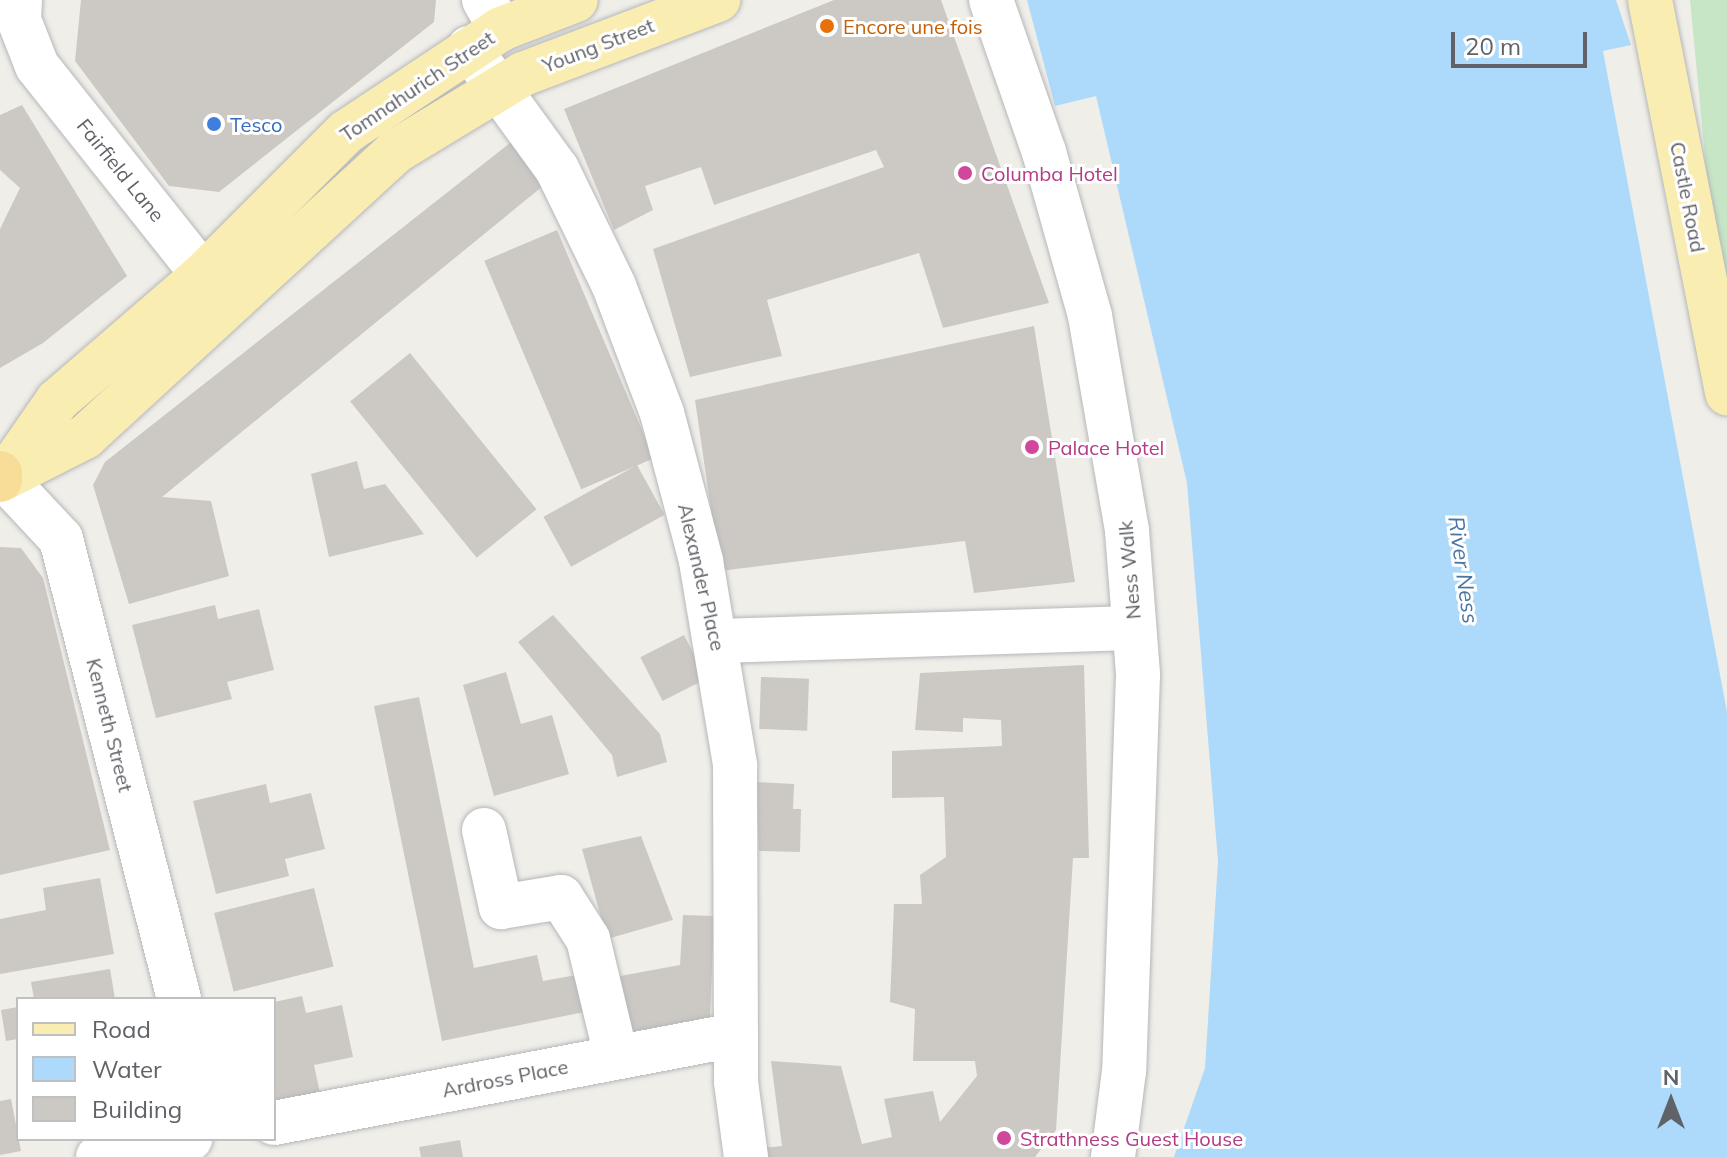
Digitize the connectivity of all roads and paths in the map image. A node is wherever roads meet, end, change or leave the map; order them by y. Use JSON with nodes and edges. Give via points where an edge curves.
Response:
{"nodes":[{"id":1,"x":20,"y":0,"type":"edge"},
{"id":2,"x":576,"y":0,"type":"edge"},
{"id":3,"x":718,"y":0,"type":"edge"},
{"id":4,"x":991,"y":0,"type":"edge"},
{"id":5,"x":1650,"y":0,"type":"edge"},
{"id":6,"x":485,"y":26,"type":"edge"},
{"id":7,"x":510,"y":80,"type":"junction"},
{"id":8,"x":203,"y":275,"type":"junction"},
{"id":9,"x":1727,"y":394,"type":"edge"},
{"id":10,"x":1,"y":477,"type":"edge"},
{"id":11,"x":1134,"y":628,"type":"junction"},
{"id":12,"x":717,"y":641,"type":"junction"},
{"id":13,"x":484,"y":830,"type":"dead end"},
{"id":14,"x":178,"y":997,"type":"edge"},
{"id":15,"x":736,"y":1035,"type":"junction"},
{"id":16,"x":616,"y":1056,"type":"junction"},
{"id":17,"x":276,"y":1123,"type":"edge"},
{"id":18,"x":180,"y":1141,"type":"edge"},
{"id":19,"x":98,"y":1157,"type":"edge"},
{"id":20,"x":746,"y":1157,"type":"edge"},
{"id":21,"x":1113,"y":1157,"type":"edge"}],
"edges":[{"from":1,"to":8,"type":"street","name":"Fairfield Lane","via":[[19,20],[37,66]]},
{"from":2,"to":6,"type":"main road"},
{"from":3,"to":7,"type":"main road","name":"Young Street"},
{"from":4,"to":11,"type":"street","name":"Ness Walk","via":[[1044,152],[1090,316],[1127,531]]},
{"from":5,"to":9,"type":"main road","name":"Castle Road"},
{"from":6,"to":7,"type":"main road","name":"Tomnahurich Street"},
{"from":6,"to":8,"type":"main road","name":"Tomnahurich Street","via":[[346,132]]},
{"from":7,"to":10,"type":"main road","via":[[396,151],[85,437]]},
{"from":7,"to":12,"type":"street","name":"Alexander Place","via":[[614,286],[662,413]]},
{"from":8,"to":10,"type":"main road","name":"Tomnahurich Street","via":[[57,401]]},
{"from":10,"to":14,"type":"street","name":"Kenneth Street","via":[[61,539]]},
{"from":11,"to":12,"type":"street"},
{"from":11,"to":21,"type":"street","name":"Ness Walk","via":[[1131,911],[1124,1071]]},
{"from":12,"to":15,"type":"street","name":"Alexander Place","via":[[735,765]]},
{"from":13,"to":16,"type":"street","via":[[501,907],[561,897],[588,939]]},
{"from":15,"to":16,"type":"street","name":"Ardross Place"},
{"from":15,"to":20,"type":"street","name":"Alexander Place"},
{"from":16,"to":17,"type":"street","name":"Ardross Place"},
{"from":18,"to":19,"type":"street"}]}
